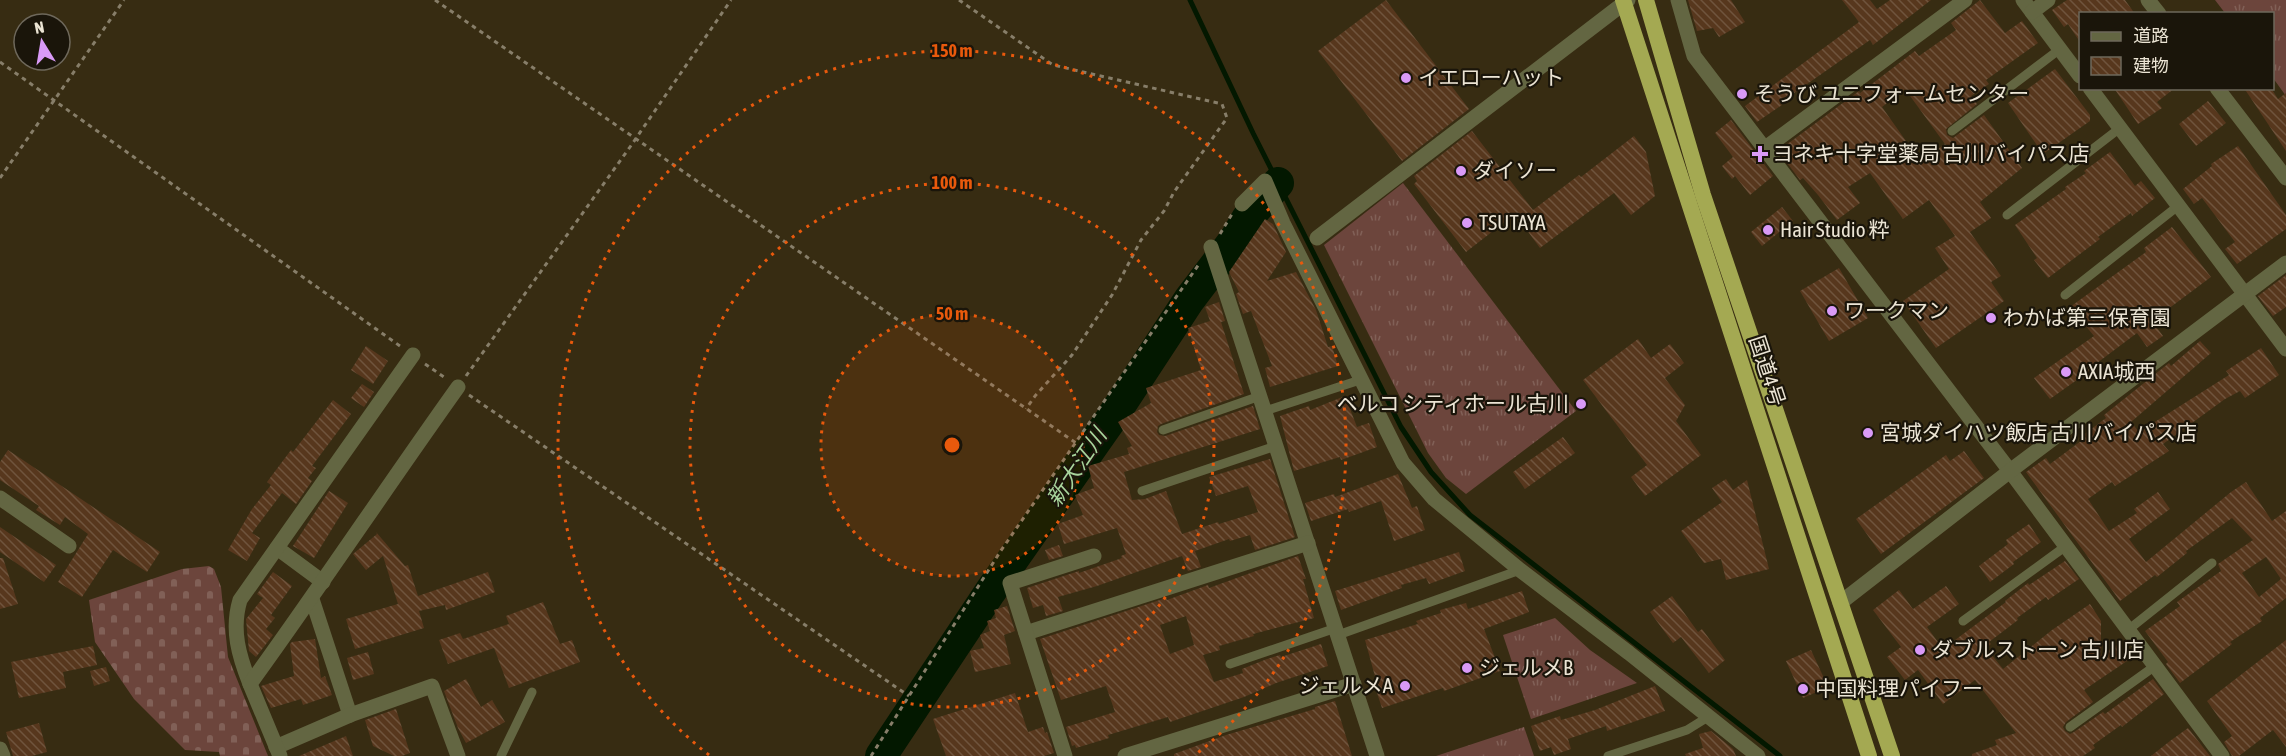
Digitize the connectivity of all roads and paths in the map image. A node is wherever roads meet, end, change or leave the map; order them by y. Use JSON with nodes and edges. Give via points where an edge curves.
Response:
{"nodes":[{"id":1,"x":124,"y":0,"type":"edge"},
{"id":2,"x":435,"y":0,"type":"edge"},
{"id":3,"x":731,"y":0,"type":"edge"},
{"id":4,"x":959,"y":0,"type":"edge"},
{"id":5,"x":1646,"y":0,"type":"edge"},
{"id":6,"x":1678,"y":0,"type":"edge"},
{"id":7,"x":1965,"y":0,"type":"edge"},
{"id":8,"x":2048,"y":0,"type":"edge"},
{"id":9,"x":2148,"y":0,"type":"edge"},
{"id":10,"x":1625,"y":1,"type":"edge"},
{"id":11,"x":2027,"y":6,"type":"edge"},
{"id":12,"x":2157,"y":12,"type":"edge"},
{"id":13,"x":2060,"y":49,"type":"junction"},
{"id":14,"x":0,"y":62,"type":"edge"},
{"id":15,"x":2079,"y":75,"type":"edge"},
{"id":16,"x":2092,"y":90,"type":"edge"},
{"id":17,"x":2219,"y":90,"type":"edge"},
{"id":18,"x":54,"y":100,"type":"junction"},
{"id":19,"x":2120,"y":128,"type":"junction"},
{"id":20,"x":1952,"y":131,"type":"dead end"},
{"id":21,"x":635,"y":139,"type":"junction"},
{"id":22,"x":1764,"y":149,"type":"junction"},
{"id":23,"x":0,"y":178,"type":"edge"},
{"id":24,"x":2286,"y":178,"type":"edge"},
{"id":25,"x":1242,"y":204,"type":"joint"},
{"id":26,"x":2178,"y":206,"type":"junction"},
{"id":27,"x":2007,"y":215,"type":"dead end"},
{"id":28,"x":1317,"y":238,"type":"dead end"},
{"id":29,"x":1211,"y":248,"type":"junction"},
{"id":30,"x":2286,"y":263,"type":"edge"},
{"id":31,"x":2065,"y":295,"type":"dead end"},
{"id":32,"x":2245,"y":295,"type":"junction"},
{"id":33,"x":2286,"y":349,"type":"edge"},
{"id":34,"x":413,"y":355,"type":"junction"},
{"id":35,"x":1360,"y":380,"type":"junction"},
{"id":36,"x":458,"y":387,"type":"junction"},
{"id":37,"x":1260,"y":396,"type":"junction"},
{"id":38,"x":1026,"y":409,"type":"junction"},
{"id":39,"x":1265,"y":411,"type":"junction"},
{"id":40,"x":1163,"y":430,"type":"dead end"},
{"id":41,"x":1076,"y":443,"type":"junction"},
{"id":42,"x":1276,"y":446,"type":"junction"},
{"id":43,"x":2010,"y":471,"type":"junction"},
{"id":44,"x":1142,"y":490,"type":"dead end"},
{"id":45,"x":0,"y":498,"type":"edge"},
{"id":46,"x":1308,"y":543,"type":"junction"},
{"id":47,"x":69,"y":546,"type":"dead end"},
{"id":48,"x":2066,"y":546,"type":"junction"},
{"id":49,"x":277,"y":548,"type":"junction"},
{"id":50,"x":1094,"y":556,"type":"dead end"},
{"id":51,"x":2212,"y":563,"type":"dead end"},
{"id":52,"x":1520,"y":570,"type":"junction"},
{"id":53,"x":323,"y":582,"type":"junction"},
{"id":54,"x":312,"y":599,"type":"junction"},
{"id":55,"x":1840,"y":603,"type":"junction"},
{"id":56,"x":1963,"y":621,"type":"dead end"},
{"id":57,"x":2128,"y":630,"type":"junction"},
{"id":58,"x":1337,"y":632,"type":"junction"},
{"id":59,"x":1026,"y":633,"type":"junction"},
{"id":60,"x":1230,"y":664,"type":"dead end"},
{"id":61,"x":2155,"y":666,"type":"junction"},
{"id":62,"x":250,"y":684,"type":"junction"},
{"id":63,"x":1354,"y":684,"type":"junction"},
{"id":64,"x":532,"y":692,"type":"dead end"},
{"id":65,"x":909,"y":696,"type":"junction"},
{"id":66,"x":350,"y":715,"type":"junction"},
{"id":67,"x":1708,"y":717,"type":"junction"},
{"id":68,"x":2070,"y":727,"type":"dead end"},
{"id":69,"x":0,"y":749,"type":"edge"},
{"id":70,"x":278,"y":751,"type":"edge"},
{"id":71,"x":3,"y":756,"type":"edge"},
{"id":72,"x":458,"y":756,"type":"edge"},
{"id":73,"x":501,"y":756,"type":"edge"},
{"id":74,"x":871,"y":756,"type":"edge"},
{"id":75,"x":1065,"y":756,"type":"edge"},
{"id":76,"x":1125,"y":756,"type":"edge"},
{"id":77,"x":1377,"y":756,"type":"edge"},
{"id":78,"x":1608,"y":756,"type":"edge"},
{"id":79,"x":1758,"y":756,"type":"edge"},
{"id":80,"x":1869,"y":756,"type":"edge"},
{"id":81,"x":1892,"y":756,"type":"edge"},
{"id":82,"x":2222,"y":756,"type":"edge"}],
"edges":[{"from":1,"to":18,"type":"path"},
{"from":2,"to":21,"type":"path"},
{"from":3,"to":21,"type":"path"},
{"from":4,"to":38,"type":"path","via":[[1053,64],[1222,104],[1227,118],[1153,223],[1072,355]]},
{"from":5,"to":55,"type":"highway","name":"国道4号","via":[[1703,195]]},
{"from":6,"to":22,"type":"street","via":[[1694,56]]},
{"from":7,"to":22,"type":"street"},
{"from":8,"to":11,"type":"street"},
{"from":9,"to":12,"type":"street"},
{"from":10,"to":28,"type":"street"},
{"from":10,"to":80,"type":"highway","name":"国道4号"},
{"from":11,"to":13,"type":"street"},
{"from":13,"to":15,"type":"street"},
{"from":13,"to":20,"type":"lane"},
{"from":14,"to":18,"type":"path"},
{"from":16,"to":19,"type":"street"},
{"from":17,"to":24,"type":"street"},
{"from":18,"to":23,"type":"path"},
{"from":18,"to":34,"type":"path"},
{"from":19,"to":26,"type":"street"},
{"from":19,"to":27,"type":"lane"},
{"from":21,"to":36,"type":"path"},
{"from":21,"to":38,"type":"path"},
{"from":22,"to":43,"type":"street"},
{"from":25,"to":29,"type":"path"},
{"from":25,"to":35,"type":"street","via":[[1260,186]]},
{"from":26,"to":31,"type":"lane"},
{"from":26,"to":32,"type":"street"},
{"from":29,"to":37,"type":"street"},
{"from":29,"to":41,"type":"path"},
{"from":30,"to":32,"type":"street"},
{"from":32,"to":33,"type":"street"},
{"from":32,"to":43,"type":"street"},
{"from":34,"to":36,"type":"path"},
{"from":34,"to":49,"type":"street"},
{"from":35,"to":39,"type":"lane"},
{"from":35,"to":52,"type":"street","via":[[1402,463],[1434,498]]},
{"from":36,"to":53,"type":"street"},
{"from":36,"to":65,"type":"path"},
{"from":37,"to":39,"type":"street"},
{"from":37,"to":40,"type":"lane"},
{"from":38,"to":41,"type":"path"},
{"from":39,"to":42,"type":"street"},
{"from":41,"to":65,"type":"path","via":[[1000,552]]},
{"from":42,"to":44,"type":"lane"},
{"from":42,"to":46,"type":"street"},
{"from":43,"to":48,"type":"street"},
{"from":43,"to":55,"type":"street"},
{"from":45,"to":47,"type":"street"},
{"from":46,"to":58,"type":"street"},
{"from":46,"to":59,"type":"street"},
{"from":48,"to":56,"type":"lane"},
{"from":48,"to":57,"type":"street"},
{"from":49,"to":53,"type":"street"},
{"from":49,"to":62,"type":"street","via":[[240,600],[235,618],[240,659]]},
{"from":50,"to":59,"type":"street","via":[[1010,583]]},
{"from":51,"to":57,"type":"lane"},
{"from":52,"to":58,"type":"lane"},
{"from":52,"to":67,"type":"street"},
{"from":53,"to":54,"type":"street"},
{"from":54,"to":62,"type":"street"},
{"from":54,"to":66,"type":"street"},
{"from":55,"to":81,"type":"highway","name":"国道4号"},
{"from":57,"to":61,"type":"street"},
{"from":58,"to":60,"type":"lane"},
{"from":58,"to":63,"type":"street"},
{"from":59,"to":75,"type":"street"},
{"from":61,"to":68,"type":"lane"},
{"from":61,"to":82,"type":"street"},
{"from":62,"to":70,"type":"street"},
{"from":63,"to":76,"type":"street"},
{"from":63,"to":77,"type":"street"},
{"from":64,"to":73,"type":"lane"},
{"from":65,"to":74,"type":"path"},
{"from":66,"to":70,"type":"street"},
{"from":66,"to":72,"type":"street","via":[[432,686]]},
{"from":67,"to":78,"type":"lane","via":[[1687,730]]},
{"from":67,"to":79,"type":"street"},
{"from":69,"to":71,"type":"street"}]}
